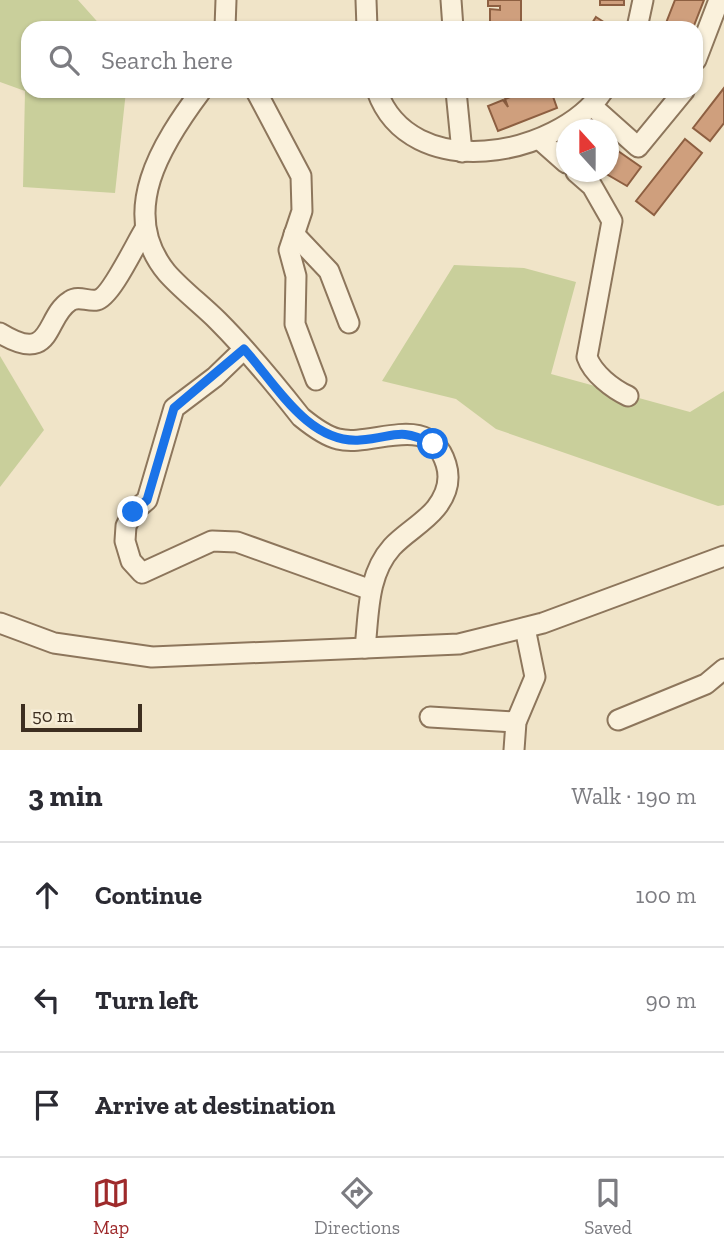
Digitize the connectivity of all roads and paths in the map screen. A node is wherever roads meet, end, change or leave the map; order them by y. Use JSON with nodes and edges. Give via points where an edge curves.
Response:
{"nodes":[{"id":1,"x":226,"y":0,"type":"edge"},
{"id":2,"x":366,"y":0,"type":"edge"},
{"id":3,"x":451,"y":0,"type":"edge"},
{"id":4,"x":643,"y":0,"type":"edge"},
{"id":5,"x":719,"y":0,"type":"edge"},
{"id":6,"x":225,"y":21,"type":"edge"},
{"id":7,"x":367,"y":21,"type":"edge"},
{"id":8,"x":452,"y":21,"type":"edge"},
{"id":9,"x":638,"y":21,"type":"edge"},
{"id":10,"x":703,"y":42,"type":"edge"},
{"id":11,"x":196,"y":98,"type":"edge"},
{"id":12,"x":260,"y":98,"type":"edge"},
{"id":13,"x":381,"y":98,"type":"edge"},
{"id":14,"x":457,"y":98,"type":"edge"},
{"id":15,"x":678,"y":98,"type":"edge"},
{"id":16,"x":597,"y":99,"type":"edge"},
{"id":17,"x":540,"y":140,"type":"junction"},
{"id":18,"x":462,"y":152,"type":"junction"},
{"id":19,"x":556,"y":154,"type":"edge"},
{"id":20,"x":587,"y":182,"type":"edge"},
{"id":21,"x":145,"y":229,"type":"junction"},
{"id":22,"x":294,"y":234,"type":"junction"},
{"id":23,"x":349,"y":323,"type":"dead end"},
{"id":24,"x":0,"y":333,"type":"edge"},
{"id":25,"x":244,"y":349,"type":"junction"},
{"id":26,"x":316,"y":380,"type":"dead end"},
{"id":27,"x":628,"y":396,"type":"dead end"},
{"id":28,"x":724,"y":556,"type":"edge"},
{"id":29,"x":371,"y":590,"type":"junction"},
{"id":30,"x":0,"y":623,"type":"edge"},
{"id":31,"x":525,"y":628,"type":"junction"},
{"id":32,"x":365,"y":648,"type":"junction"},
{"id":33,"x":724,"y":669,"type":"edge"},
{"id":34,"x":430,"y":717,"type":"dead end"},
{"id":35,"x":618,"y":720,"type":"dead end"},
{"id":36,"x":516,"y":722,"type":"junction"},
{"id":37,"x":514,"y":750,"type":"edge"}],
"edges":[{"from":1,"to":6,"type":"street"},
{"from":2,"to":7,"type":"street"},
{"from":3,"to":8,"type":"street"},
{"from":4,"to":9,"type":"street"},
{"from":5,"to":10,"type":"street"},
{"from":11,"to":21,"type":"street","via":[[163,145],[150,174]]},
{"from":12,"to":22,"type":"street","via":[[301,176],[302,211]]},
{"from":13,"to":18,"type":"street","via":[[393,121],[409,136],[437,149]]},
{"from":14,"to":18,"type":"street"},
{"from":15,"to":16,"type":"street","via":[[638,147]]},
{"from":16,"to":17,"type":"street","via":[[566,126]]},
{"from":17,"to":18,"type":"street"},
{"from":17,"to":19,"type":"street"},
{"from":20,"to":27,"type":"street","via":[[612,221],[587,357],[589,365]]},
{"from":21,"to":24,"type":"street","via":[[109,293],[98,300],[69,302],[47,336],[32,344]]},
{"from":21,"to":25,"type":"street","via":[[152,250],[168,273]]},
{"from":22,"to":23,"type":"street","via":[[329,271]]},
{"from":22,"to":26,"type":"street","via":[[289,250],[296,276],[295,324]]},
{"from":25,"to":29,"type":"street","via":[[301,417],[317,429],[338,439],[360,440],[411,433],[433,444],[446,461],[450,480],[443,497],[435,510],[392,547],[377,568]]},
{"from":25,"to":29,"type":"street","via":[[174,408],[147,500],[126,526],[131,561],[142,573],[212,541],[237,542]]},
{"from":28,"to":31,"type":"street"},
{"from":29,"to":32,"type":"street"},
{"from":30,"to":32,"type":"street","via":[[54,643],[152,657]]},
{"from":31,"to":32,"type":"street","via":[[459,644]]},
{"from":31,"to":36,"type":"street","via":[[535,677]]},
{"from":33,"to":35,"type":"street","via":[[706,684]]},
{"from":34,"to":36,"type":"street"},
{"from":36,"to":37,"type":"street"}]}
